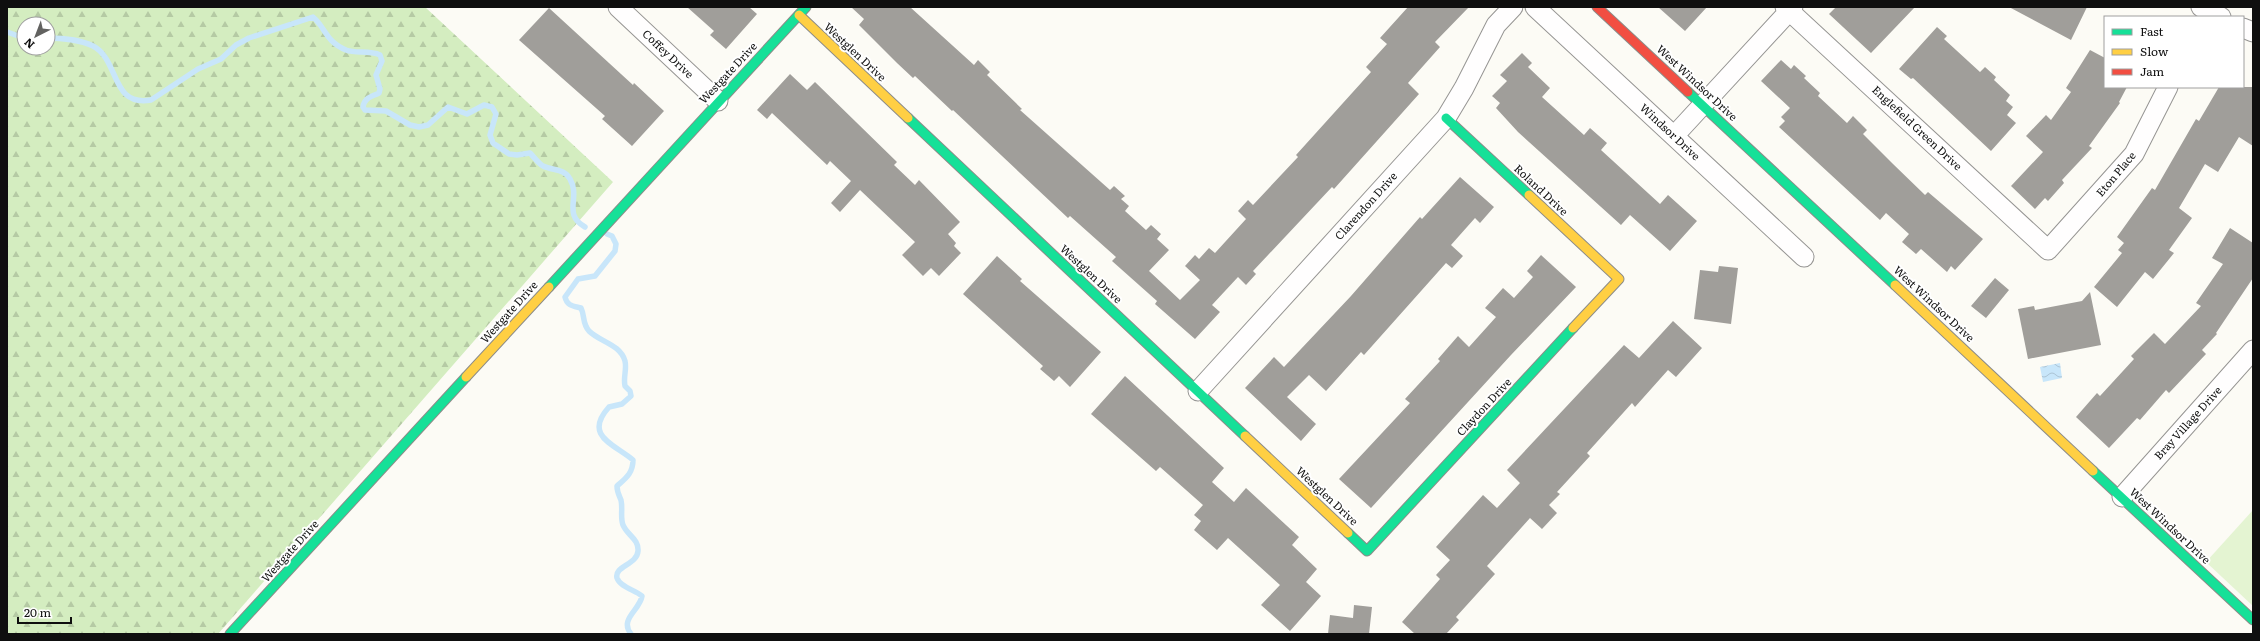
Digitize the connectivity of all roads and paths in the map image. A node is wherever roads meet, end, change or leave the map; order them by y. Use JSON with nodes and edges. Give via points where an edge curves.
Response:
{"nodes":[{"id":1,"x":618,"y":7,"type":"edge"},
{"id":2,"x":806,"y":7,"type":"edge"},
{"id":3,"x":1513,"y":7,"type":"edge"},
{"id":4,"x":1535,"y":7,"type":"edge"},
{"id":5,"x":1597,"y":7,"type":"edge"},
{"id":6,"x":1789,"y":8,"type":"edge"},
{"id":7,"x":799,"y":15,"type":"junction"},
{"id":8,"x":2167,"y":88,"type":"edge"},
{"id":9,"x":718,"y":101,"type":"junction"},
{"id":10,"x":1702,"y":105,"type":"junction"},
{"id":11,"x":1446,"y":118,"type":"junction"},
{"id":12,"x":1674,"y":136,"type":"junction"},
{"id":13,"x":2048,"y":250,"type":"joint"},
{"id":14,"x":1804,"y":257,"type":"dead end"},
{"id":15,"x":1619,"y":279,"type":"joint"},
{"id":16,"x":2253,"y":350,"type":"edge"},
{"id":17,"x":1198,"y":391,"type":"junction"},
{"id":18,"x":2122,"y":497,"type":"junction"},
{"id":19,"x":1367,"y":551,"type":"joint"},
{"id":20,"x":2253,"y":620,"type":"edge"},
{"id":21,"x":230,"y":634,"type":"edge"}],
"edges":[{"from":1,"to":9,"type":"street","name":"Coffey Drive"},
{"from":2,"to":7,"type":"street","name":"Westgate Drive"},
{"from":3,"to":11,"type":"street","name":"Clarendon Drive","via":[[1496,25]]},
{"from":4,"to":12,"type":"street","name":"Windsor Drive"},
{"from":5,"to":10,"type":"street","name":"West Windsor Drive"},
{"from":6,"to":10,"type":"street"},
{"from":6,"to":13,"type":"street","name":"Englefield Green Drive"},
{"from":7,"to":9,"type":"street","name":"Westgate Drive"},
{"from":7,"to":17,"type":"street","name":"Westglen Drive"},
{"from":8,"to":13,"type":"street","name":"Eton Place","via":[[2134,154]]},
{"from":9,"to":21,"type":"street","name":"Westgate Drive"},
{"from":10,"to":12,"type":"street"},
{"from":10,"to":18,"type":"street","name":"West Windsor Drive"},
{"from":11,"to":15,"type":"street","name":"Roland Drive"},
{"from":11,"to":17,"type":"street","name":"Clarendon Drive"},
{"from":12,"to":14,"type":"street","name":"Windsor Drive"},
{"from":15,"to":19,"type":"street","name":"Claydon Drive"},
{"from":16,"to":18,"type":"street","name":"Bray Village Drive"},
{"from":17,"to":19,"type":"street","name":"Westglen Drive"},
{"from":18,"to":20,"type":"street","name":"West Windsor Drive"}]}
